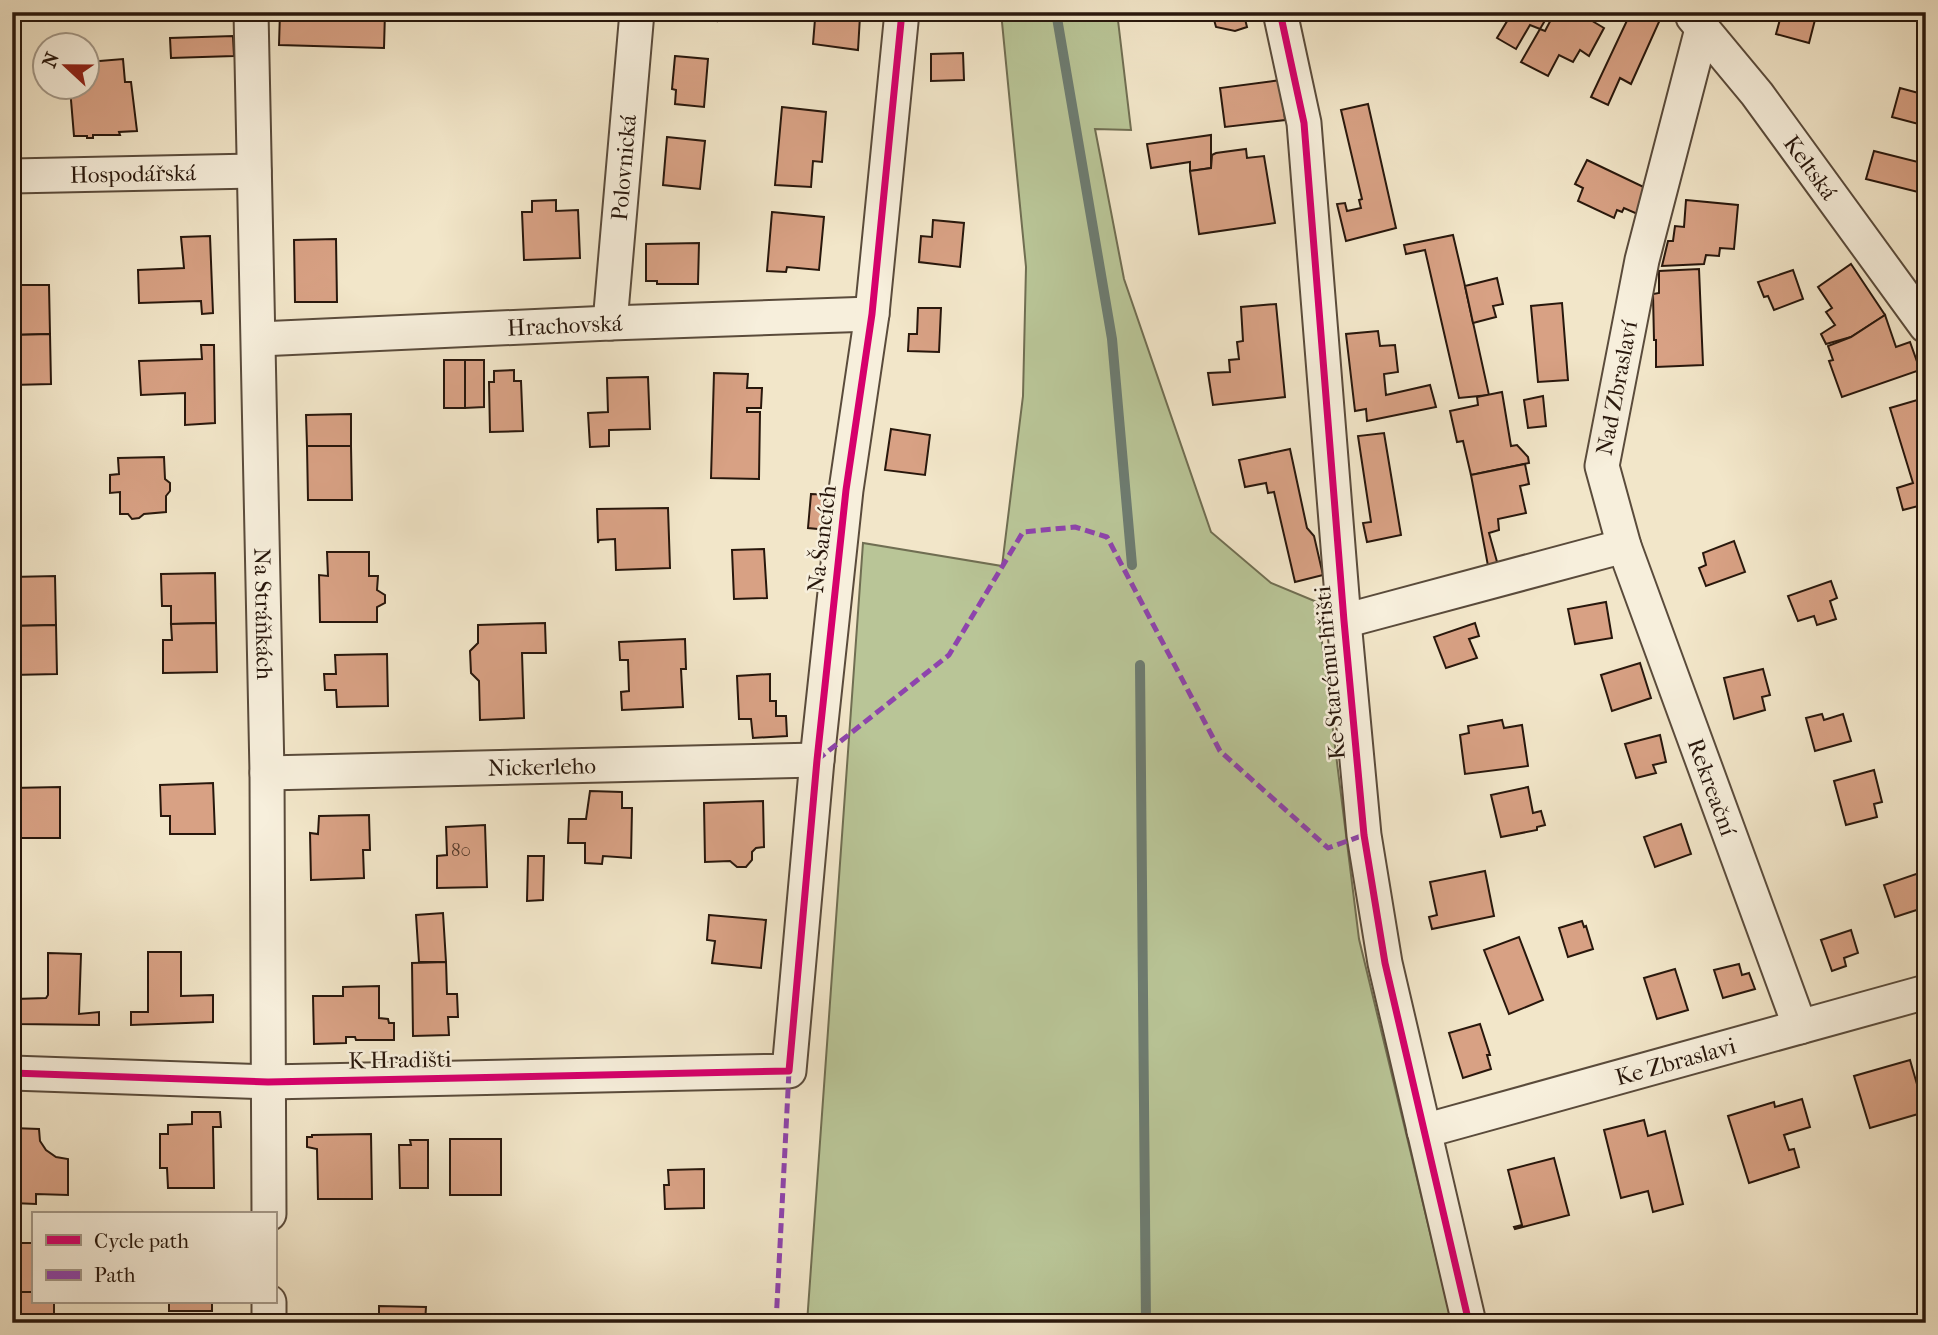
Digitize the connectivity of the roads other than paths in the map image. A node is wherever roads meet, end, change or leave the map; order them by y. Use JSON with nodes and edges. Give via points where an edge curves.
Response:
{"nodes":[{"id":1,"x":251,"y":12,"type":"edge"},
{"id":2,"x":637,"y":12,"type":"edge"},
{"id":3,"x":902,"y":12,"type":"edge"},
{"id":4,"x":1280,"y":12,"type":"edge"},
{"id":5,"x":1696,"y":21,"type":"edge"},
{"id":6,"x":254,"y":171,"type":"junction"},
{"id":7,"x":12,"y":176,"type":"edge"},
{"id":8,"x":872,"y":314,"type":"junction"},
{"id":9,"x":610,"y":323,"type":"junction"},
{"id":10,"x":1926,"y":326,"type":"edge"},
{"id":11,"x":259,"y":340,"type":"junction"},
{"id":12,"x":1624,"y":546,"type":"junction"},
{"id":13,"x":1344,"y":621,"type":"junction"},
{"id":14,"x":817,"y":760,"type":"junction"},
{"id":15,"x":267,"y":774,"type":"junction"},
{"id":16,"x":1926,"y":992,"type":"edge"},
{"id":17,"x":1800,"y":1027,"type":"junction"},
{"id":18,"x":789,"y":1070,"type":"joint"},
{"id":19,"x":12,"y":1073,"type":"edge"},
{"id":20,"x":268,"y":1082,"type":"junction"},
{"id":21,"x":1424,"y":1131,"type":"junction"},
{"id":22,"x":269,"y":1212,"type":"edge"},
{"id":23,"x":269,"y":1304,"type":"edge"},
{"id":24,"x":269,"y":1323,"type":"edge"},
{"id":25,"x":1469,"y":1323,"type":"edge"}],
"edges":[{"from":1,"to":6,"type":"street","name":"Na Stráňkách"},
{"from":2,"to":9,"type":"street","name":"Polovnická"},
{"from":3,"to":8,"type":"street","name":"Na Šancích"},
{"from":4,"to":13,"type":"street","name":"Ke Starému hřišti","via":[[1304,123]]},
{"from":5,"to":10,"type":"street","name":"Keltská","via":[[1757,94]]},
{"from":5,"to":12,"type":"street","name":"Nad Zbraslaví","via":[[1602,466]]},
{"from":6,"to":7,"type":"street","name":"Hospodářská"},
{"from":6,"to":11,"type":"street","name":"Na Stráňkách"},
{"from":8,"to":9,"type":"street","name":"Hrachovská"},
{"from":8,"to":14,"type":"street","name":"Na Šancích","via":[[846,490]]},
{"from":9,"to":11,"type":"street","name":"Hrachovská"},
{"from":11,"to":15,"type":"street","name":"Na Stráňkách"},
{"from":12,"to":13,"type":"street"},
{"from":12,"to":17,"type":"street","name":"Rekreační"},
{"from":13,"to":21,"type":"street","name":"Ke Starému hřišti","via":[[1364,835],[1385,963]]},
{"from":14,"to":15,"type":"street","name":"Nickerleho"},
{"from":14,"to":18,"type":"street","name":"Na Šancích"},
{"from":15,"to":20,"type":"street","name":"Na Stráňkách"},
{"from":16,"to":17,"type":"street","name":"Ke Zbraslavi"},
{"from":17,"to":21,"type":"street","name":"Ke Zbraslavi"},
{"from":18,"to":20,"type":"street","name":"K Hradišti"},
{"from":19,"to":20,"type":"street","name":"K Hradišti"},
{"from":20,"to":22,"type":"street","name":"Na Stráňkách"},
{"from":21,"to":25,"type":"street","name":"Ke Starému hřišti"},
{"from":23,"to":24,"type":"street"}]}
